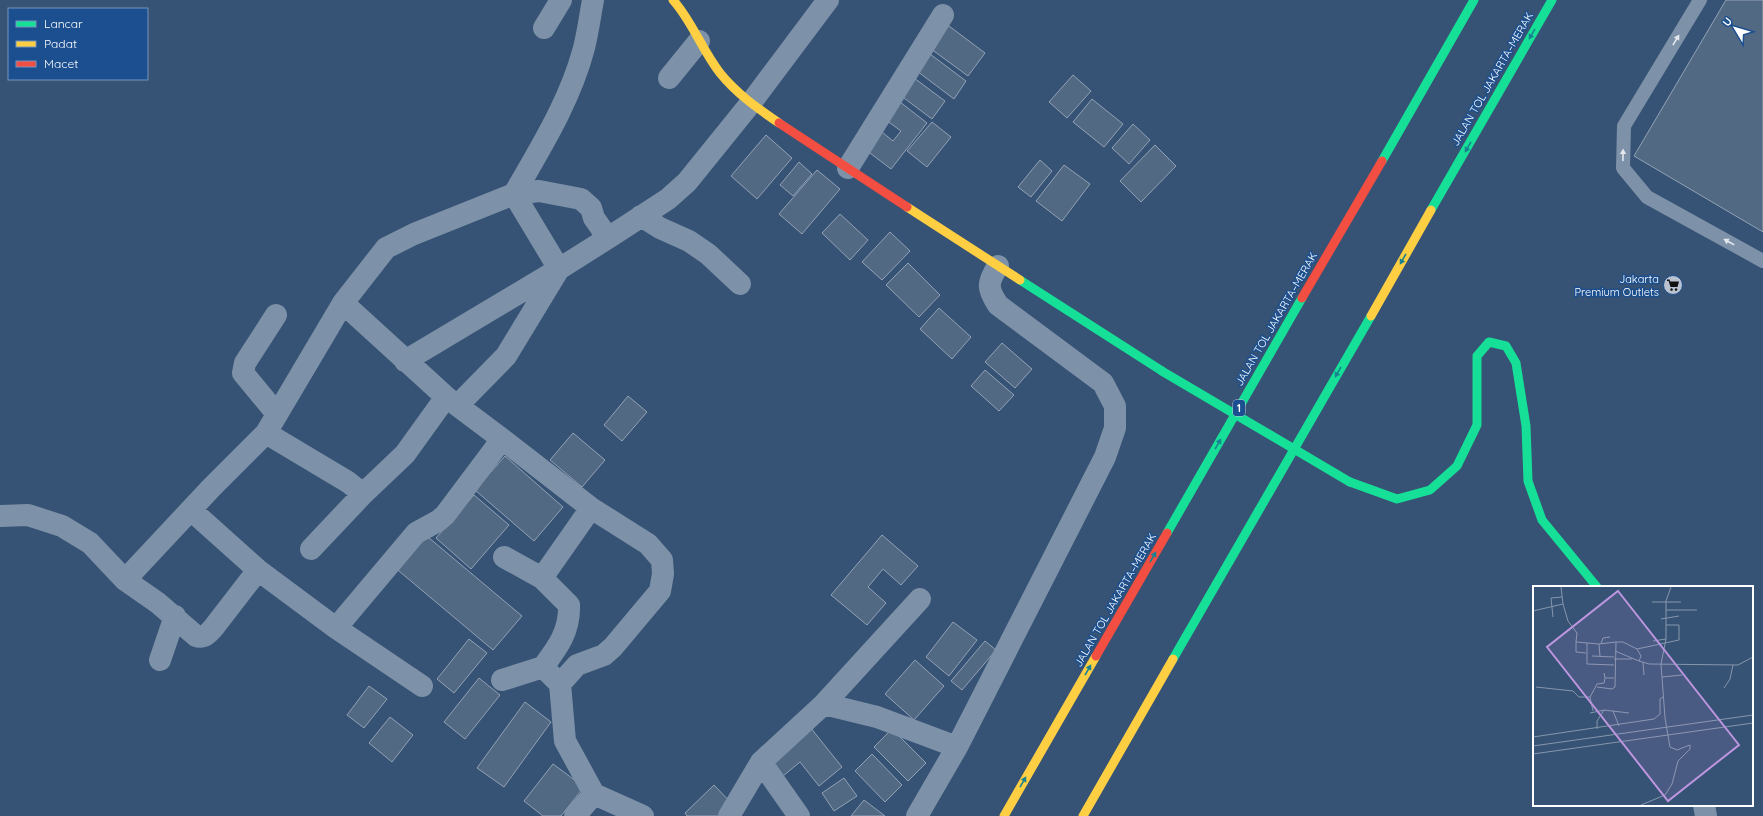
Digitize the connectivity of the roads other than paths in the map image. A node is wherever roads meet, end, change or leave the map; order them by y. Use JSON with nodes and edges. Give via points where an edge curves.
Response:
{"nodes":[{"id":1,"x":561,"y":0,"type":"edge"},
{"id":2,"x":594,"y":0,"type":"edge"},
{"id":3,"x":673,"y":0,"type":"edge"},
{"id":4,"x":828,"y":0,"type":"edge"},
{"id":5,"x":1474,"y":0,"type":"edge"},
{"id":6,"x":1552,"y":0,"type":"edge"},
{"id":7,"x":1700,"y":0,"type":"edge"},
{"id":8,"x":943,"y":15,"type":"dead end"},
{"id":9,"x":544,"y":28,"type":"dead end"},
{"id":10,"x":699,"y":41,"type":"junction"},
{"id":11,"x":668,"y":78,"type":"dead end"},
{"id":12,"x":750,"y":104,"type":"junction"},
{"id":13,"x":848,"y":168,"type":"junction"},
{"id":14,"x":514,"y":194,"type":"junction"},
{"id":15,"x":641,"y":216,"type":"junction"},
{"id":16,"x":608,"y":238,"type":"junction"},
{"id":17,"x":1763,"y":261,"type":"edge"},
{"id":18,"x":998,"y":266,"type":"junction"},
{"id":19,"x":559,"y":269,"type":"junction"},
{"id":20,"x":740,"y":284,"type":"dead end"},
{"id":21,"x":344,"y":303,"type":"junction"},
{"id":22,"x":276,"y":315,"type":"dead end"},
{"id":23,"x":405,"y":361,"type":"junction"},
{"id":24,"x":452,"y":401,"type":"junction"},
{"id":25,"x":277,"y":414,"type":"junction"},
{"id":26,"x":266,"y":433,"type":"junction"},
{"id":27,"x":502,"y":438,"type":"junction"},
{"id":28,"x":363,"y":494,"type":"junction"},
{"id":29,"x":591,"y":508,"type":"junction"},
{"id":30,"x":191,"y":510,"type":"junction"},
{"id":31,"x":0,"y":516,"type":"edge"},
{"id":32,"x":311,"y":549,"type":"dead end"},
{"id":33,"x":504,"y":557,"type":"dead end"},
{"id":34,"x":258,"y":570,"type":"junction"},
{"id":35,"x":542,"y":578,"type":"junction"},
{"id":36,"x":125,"y":580,"type":"junction"},
{"id":37,"x":1596,"y":586,"type":"edge"},
{"id":38,"x":920,"y":599,"type":"dead end"},
{"id":39,"x":175,"y":616,"type":"junction"},
{"id":40,"x":336,"y":628,"type":"junction"},
{"id":41,"x":160,"y":660,"type":"dead end"},
{"id":42,"x":543,"y":667,"type":"junction"},
{"id":43,"x":502,"y":680,"type":"dead end"},
{"id":44,"x":560,"y":684,"type":"junction"},
{"id":45,"x":422,"y":686,"type":"dead end"},
{"id":46,"x":824,"y":704,"type":"junction"},
{"id":47,"x":957,"y":747,"type":"junction"},
{"id":48,"x":761,"y":762,"type":"junction"},
{"id":49,"x":594,"y":794,"type":"junction"},
{"id":50,"x":1704,"y":806,"type":"edge"},
{"id":51,"x":575,"y":816,"type":"edge"},
{"id":52,"x":643,"y":816,"type":"edge"},
{"id":53,"x":729,"y":816,"type":"edge"},
{"id":54,"x":798,"y":816,"type":"edge"},
{"id":55,"x":917,"y":816,"type":"edge"},
{"id":56,"x":1004,"y":816,"type":"edge"},
{"id":57,"x":1083,"y":816,"type":"edge"},
{"id":58,"x":1706,"y":816,"type":"edge"}],
"edges":[{"from":1,"to":9,"type":"street"},
{"from":2,"to":14,"type":"street","via":[[584,48],[571,88],[551,131]]},
{"from":3,"to":10,"type":"main road","via":[[682,10]]},
{"from":4,"to":12,"type":"street"},
{"from":56,"to":5,"type":"main road","name":"JALAN TOL JAKARTA–MERAK","number":"1","one_way":true},
{"from":6,"to":57,"type":"main road","name":"JALAN TOL JAKARTA–MERAK","one_way":true},
{"from":17,"to":7,"type":"lane","one_way":true,"via":[[1647,197],[1623,168],[1624,126]]},
{"from":8,"to":13,"type":"street"},
{"from":10,"to":11,"type":"street"},
{"from":10,"to":12,"type":"main road","via":[[720,73]]},
{"from":12,"to":13,"type":"main road"},
{"from":12,"to":15,"type":"street","via":[[687,182]]},
{"from":13,"to":18,"type":"main road"},
{"from":14,"to":16,"type":"street","via":[[539,191],[581,200],[591,208],[594,218]]},
{"from":14,"to":19,"type":"street"},
{"from":14,"to":21,"type":"street","via":[[414,234],[386,248]]},
{"from":15,"to":16,"type":"street"},
{"from":15,"to":20,"type":"street","via":[[708,254]]},
{"from":16,"to":19,"type":"street"},
{"from":18,"to":37,"type":"main road","bridge":true,"via":[[1162,371],[1350,482],[1397,499],[1430,490],[1457,466],[1477,425],[1476,356],[1489,342],[1506,346],[1516,363],[1526,426],[1528,481],[1542,520]]},
{"from":18,"to":47,"type":"street","via":[[990,279],[989,292],[998,305],[1103,383],[1115,406],[1115,428],[1105,458]]},
{"from":19,"to":23,"type":"street"},
{"from":19,"to":24,"type":"street","via":[[506,356]]},
{"from":21,"to":23,"type":"street"},
{"from":21,"to":25,"type":"street"},
{"from":22,"to":25,"type":"street","via":[[245,363],[243,373]]},
{"from":23,"to":24,"type":"street"},
{"from":24,"to":27,"type":"street"},
{"from":24,"to":28,"type":"street","via":[[405,454]]},
{"from":25,"to":26,"type":"street"},
{"from":26,"to":28,"type":"street","via":[[348,482]]},
{"from":26,"to":30,"type":"street"},
{"from":27,"to":29,"type":"street"},
{"from":27,"to":40,"type":"street","via":[[444,515],[416,533]]},
{"from":28,"to":32,"type":"street"},
{"from":29,"to":35,"type":"street"},
{"from":29,"to":44,"type":"street","via":[[648,544],[662,560],[663,574],[660,591],[613,647],[604,655],[577,665]]},
{"from":30,"to":34,"type":"street"},
{"from":30,"to":36,"type":"street"},
{"from":31,"to":36,"type":"street","via":[[28,514],[62,526],[90,544]]},
{"from":33,"to":35,"type":"street"},
{"from":34,"to":39,"type":"street","via":[[206,636],[199,638]]},
{"from":34,"to":40,"type":"street"},
{"from":35,"to":42,"type":"street","via":[[569,605],[569,615],[560,645]]},
{"from":36,"to":39,"type":"street"},
{"from":38,"to":46,"type":"street"},
{"from":39,"to":41,"type":"street"},
{"from":40,"to":45,"type":"street"},
{"from":42,"to":43,"type":"street"},
{"from":42,"to":44,"type":"street"},
{"from":44,"to":49,"type":"street","via":[[565,740]]},
{"from":46,"to":47,"type":"street","via":[[877,717]]},
{"from":46,"to":48,"type":"street"},
{"from":47,"to":55,"type":"street"},
{"from":48,"to":53,"type":"street"},
{"from":48,"to":54,"type":"street"},
{"from":49,"to":51,"type":"street"},
{"from":49,"to":52,"type":"street"},
{"from":50,"to":58,"type":"street"}]}
